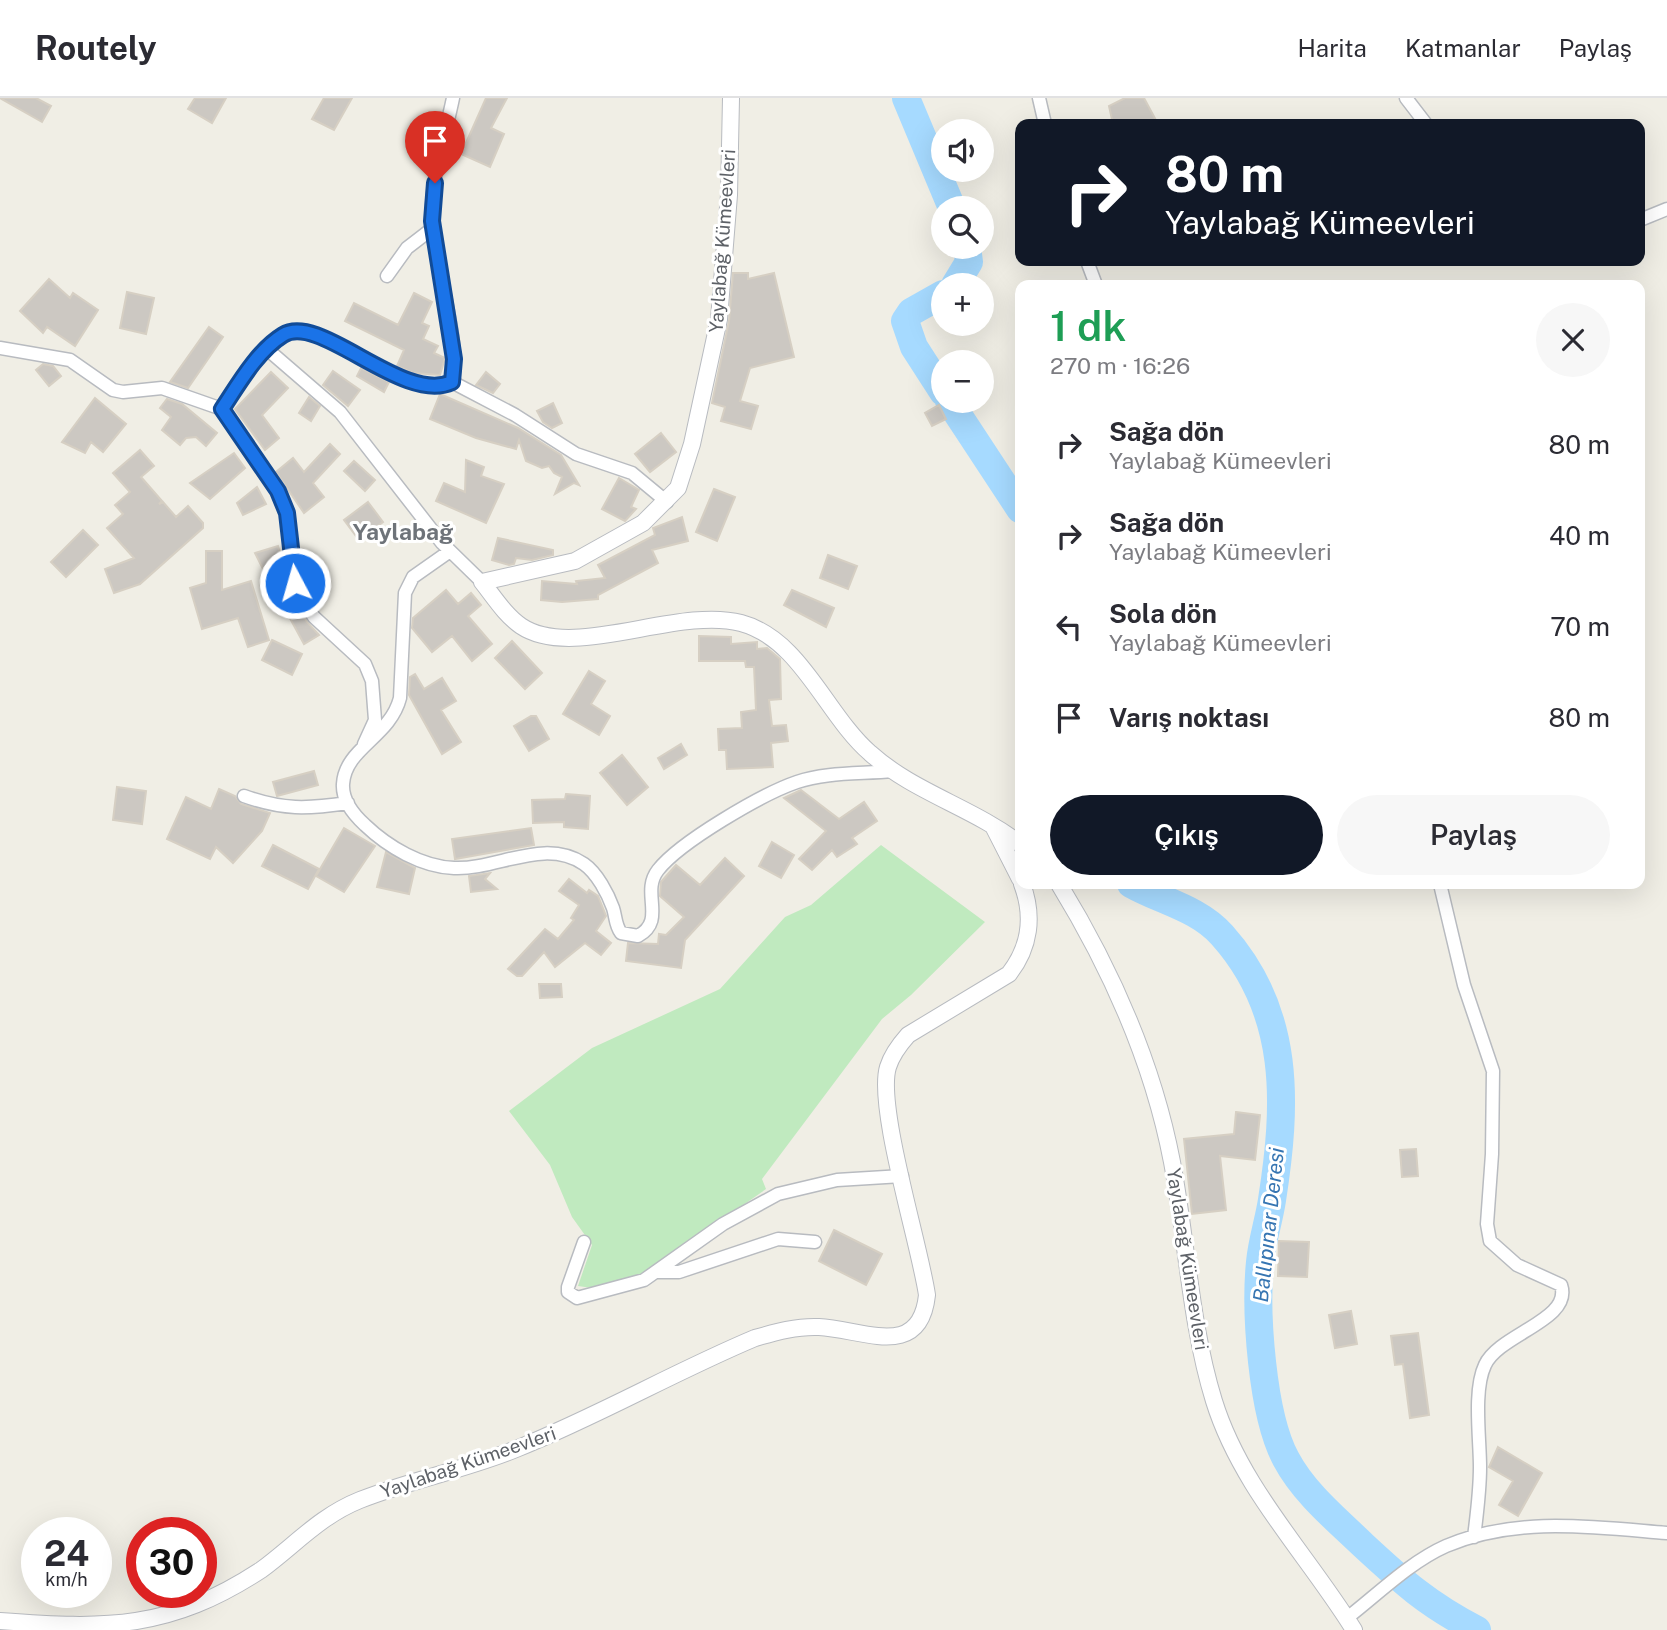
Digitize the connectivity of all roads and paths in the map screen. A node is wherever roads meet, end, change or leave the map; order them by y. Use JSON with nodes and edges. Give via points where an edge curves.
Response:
{"nodes":[{"id":1,"x":453,"y":98,"type":"edge"},
{"id":2,"x":730,"y":98,"type":"edge"},
{"id":3,"x":1039,"y":98,"type":"edge"},
{"id":4,"x":1406,"y":98,"type":"edge"},
{"id":5,"x":1044,"y":119,"type":"edge"},
{"id":6,"x":1422,"y":119,"type":"edge"},
{"id":7,"x":1667,"y":209,"type":"edge"},
{"id":8,"x":1645,"y":218,"type":"edge"},
{"id":9,"x":433,"y":228,"type":"junction"},
{"id":10,"x":387,"y":276,"type":"dead end"},
{"id":11,"x":0,"y":348,"type":"edge"},
{"id":12,"x":267,"y":349,"type":"junction"},
{"id":13,"x":452,"y":382,"type":"junction"},
{"id":14,"x":222,"y":409,"type":"junction"},
{"id":15,"x":667,"y":502,"type":"junction"},
{"id":16,"x":450,"y":551,"type":"junction"},
{"id":17,"x":482,"y":582,"type":"junction"},
{"id":18,"x":355,"y":755,"type":"junction"},
{"id":19,"x":892,"y":771,"type":"junction"},
{"id":20,"x":244,"y":796,"type":"dead end"},
{"id":21,"x":348,"y":803,"type":"junction"},
{"id":22,"x":993,"y":826,"type":"junction"},
{"id":23,"x":1015,"y":841,"type":"edge"},
{"id":24,"x":1015,"y":869,"type":"edge"},
{"id":25,"x":1023,"y":889,"type":"edge"},
{"id":26,"x":1062,"y":889,"type":"edge"},
{"id":27,"x":1441,"y":889,"type":"edge"},
{"id":28,"x":902,"y":1176,"type":"junction"},
{"id":29,"x":584,"y":1242,"type":"dead end"},
{"id":30,"x":816,"y":1242,"type":"dead end"},
{"id":31,"x":657,"y":1272,"type":"junction"},
{"id":32,"x":1667,"y":1533,"type":"edge"},
{"id":33,"x":1474,"y":1537,"type":"junction"},
{"id":34,"x":0,"y":1621,"type":"edge"},
{"id":35,"x":1350,"y":1624,"type":"edge"}],
"edges":[{"from":1,"to":9,"type":"street","via":[[432,205]]},
{"from":2,"to":15,"type":"street","name":"Yaylabağ Kümeevleri","via":[[719,319],[687,465]]},
{"from":3,"to":5,"type":"street"},
{"from":4,"to":6,"type":"street"},
{"from":7,"to":8,"type":"street"},
{"from":9,"to":10,"type":"street","via":[[407,248]]},
{"from":9,"to":13,"type":"street","via":[[454,359]]},
{"from":11,"to":14,"type":"street","via":[[70,360],[113,390],[162,387]]},
{"from":12,"to":13,"type":"street","via":[[282,335],[301,332],[413,383],[433,388]]},
{"from":12,"to":14,"type":"street"},
{"from":12,"to":16,"type":"street","via":[[340,412]]},
{"from":13,"to":15,"type":"street","via":[[576,454],[632,472]]},
{"from":14,"to":18,"type":"street","via":[[278,491],[287,513],[295,583],[303,601],[365,664],[372,681],[375,720]]},
{"from":15,"to":17,"type":"street","name":"Yaylabağ Kümeevleri","via":[[643,523],[575,561]]},
{"from":16,"to":17,"type":"street"},
{"from":16,"to":18,"type":"street","via":[[413,577],[405,593],[396,713]]},
{"from":17,"to":19,"type":"street","via":[[520,626],[549,637],[581,637],[685,621],[720,620],[755,629],[796,662],[846,730]]},
{"from":18,"to":21,"type":"street","via":[[342,786]]},
{"from":19,"to":21,"type":"street","via":[[798,782],[756,801],[684,847],[657,871],[652,883],[651,925],[630,937],[617,928],[613,908],[595,873],[569,857],[546,853],[479,866],[436,866],[375,835]]},
{"from":19,"to":22,"type":"street"},
{"from":20,"to":21,"type":"street","via":[[291,809]]},
{"from":22,"to":23,"type":"street"},
{"from":22,"to":24,"type":"street","name":"Yaylabağ Kümeevleri"},
{"from":25,"to":28,"type":"street","name":"Yaylabağ Kümeevleri","via":[[1030,913],[1027,937],[1015,967],[990,988],[908,1035],[888,1067],[888,1106]]},
{"from":26,"to":35,"type":"street","name":"Yaylabağ Kümeevleri","via":[[1128,1016],[1160,1105],[1214,1402],[1264,1502]]},
{"from":27,"to":33,"type":"street","via":[[1464,985],[1493,1071],[1490,1241],[1517,1265],[1561,1285],[1564,1294],[1551,1314],[1504,1342],[1484,1366]]},
{"from":28,"to":31,"type":"street","via":[[837,1180],[778,1194],[723,1224]]},
{"from":28,"to":34,"type":"street","name":"Yaylabağ Kümeevleri","via":[[927,1295],[926,1311],[906,1334],[892,1338],[815,1326],[755,1338],[522,1447],[340,1509],[313,1524],[244,1583],[160,1620],[93,1629]]},
{"from":29,"to":31,"type":"street","via":[[568,1286],[572,1296],[614,1290]]},
{"from":30,"to":31,"type":"street","via":[[778,1239],[679,1272]]},
{"from":32,"to":33,"type":"street","name":"Yaylabağ Kümeevleri","via":[[1561,1524]]},
{"from":33,"to":35,"type":"street","name":"Yaylabağ Kümeevleri","via":[[1445,1546],[1415,1565]]}]}
